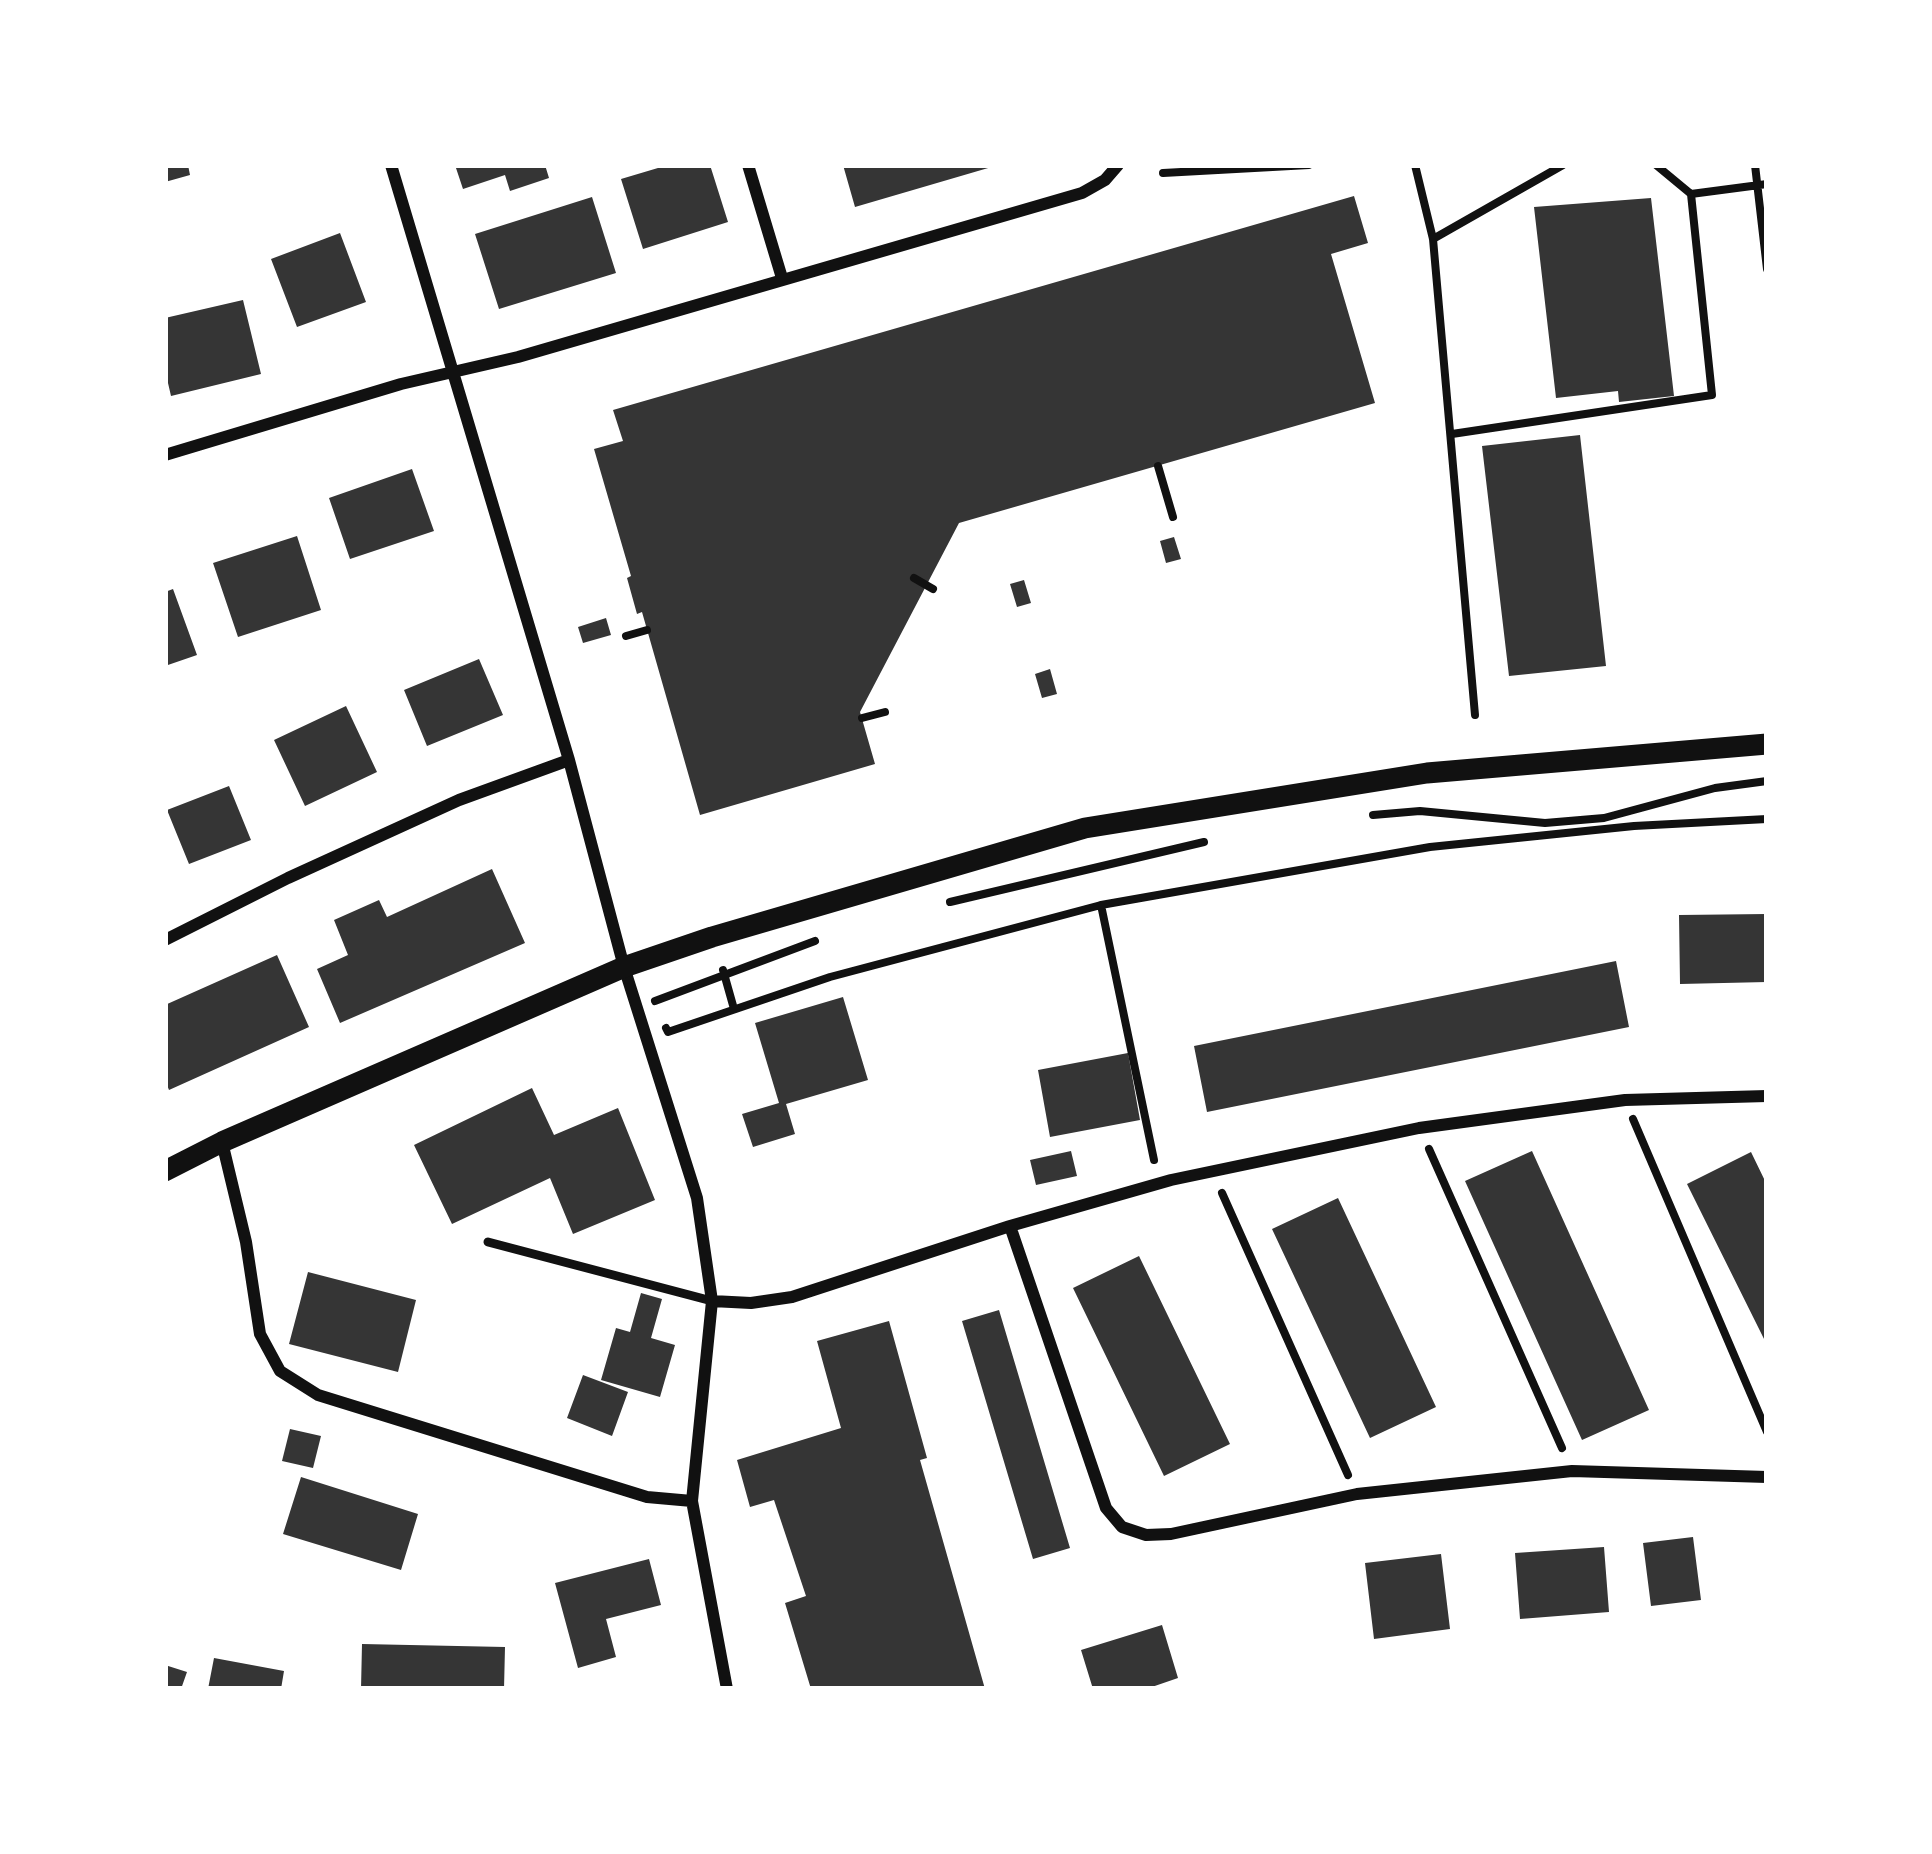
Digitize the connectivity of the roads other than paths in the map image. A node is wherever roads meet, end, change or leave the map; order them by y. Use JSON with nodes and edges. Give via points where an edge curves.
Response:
{"nodes":[{"id":1,"x":392,"y":165,"type":"edge"},
{"id":2,"x":748,"y":165,"type":"edge"},
{"id":3,"x":1118,"y":165,"type":"edge"},
{"id":4,"x":782,"y":278,"type":"junction"},
{"id":5,"x":454,"y":371,"type":"junction"},
{"id":6,"x":165,"y":455,"type":"edge"},
{"id":7,"x":1767,"y":744,"type":"edge"},
{"id":8,"x":568,"y":760,"type":"junction"},
{"id":9,"x":165,"y":940,"type":"edge"},
{"id":10,"x":624,"y":967,"type":"junction"},
{"id":11,"x":1767,"y":1096,"type":"edge"},
{"id":12,"x":221,"y":1142,"type":"junction"},
{"id":13,"x":165,"y":1171,"type":"edge"},
{"id":14,"x":1010,"y":1226,"type":"junction"},
{"id":15,"x":488,"y":1242,"type":"dead end"},
{"id":16,"x":712,"y":1301,"type":"junction"},
{"id":17,"x":1767,"y":1477,"type":"edge"},
{"id":18,"x":692,"y":1501,"type":"junction"},
{"id":19,"x":727,"y":1689,"type":"edge"}],
"edges":[{"from":1,"to":5,"type":"street"},
{"from":2,"to":4,"type":"street"},
{"from":3,"to":4,"type":"street","via":[[1082,193]]},
{"from":4,"to":5,"type":"street"},
{"from":5,"to":6,"type":"street"},
{"from":5,"to":8,"type":"street"},
{"from":7,"to":10,"type":"street","via":[[1427,773],[1085,828]]},
{"from":8,"to":9,"type":"street","via":[[459,800]]},
{"from":8,"to":10,"type":"street"},
{"from":10,"to":12,"type":"street"},
{"from":10,"to":16,"type":"street","via":[[697,1198]]},
{"from":11,"to":14,"type":"street","via":[[1625,1100],[1420,1128],[1212,1170]]},
{"from":12,"to":13,"type":"street"},
{"from":12,"to":18,"type":"street","via":[[260,1334],[280,1371],[318,1396],[647,1497]]},
{"from":14,"to":16,"type":"street","via":[[792,1297]]},
{"from":14,"to":17,"type":"street","via":[[1106,1508],[1122,1527],[1146,1535],[1357,1494],[1572,1471]]},
{"from":15,"to":16,"type":"lane"},
{"from":16,"to":18,"type":"street"},
{"from":18,"to":19,"type":"street"}]}
